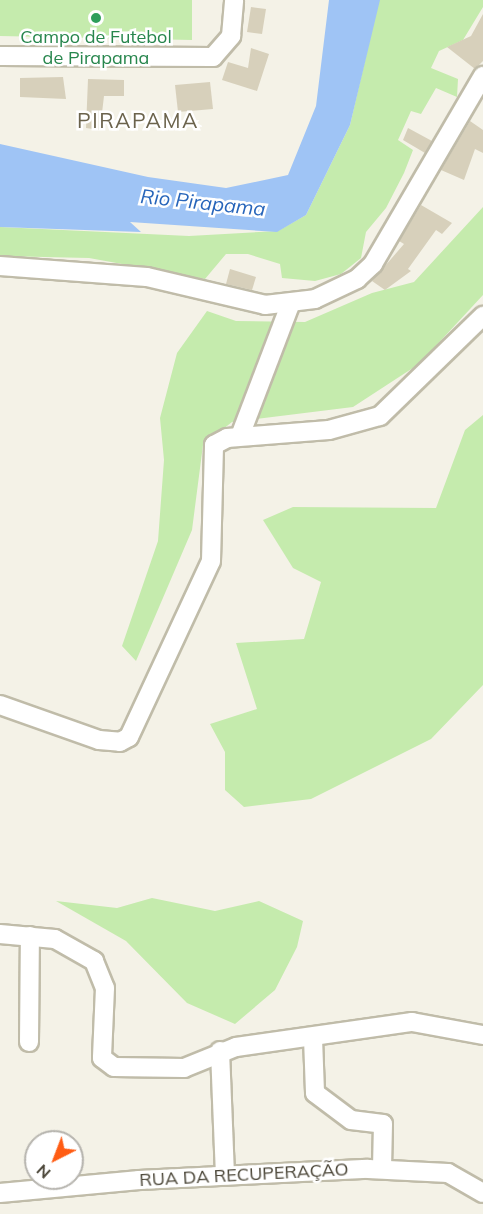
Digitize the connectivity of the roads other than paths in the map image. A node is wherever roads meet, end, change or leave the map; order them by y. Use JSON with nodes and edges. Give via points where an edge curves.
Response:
{"nodes":[{"id":1,"x":234,"y":0,"type":"edge"},
{"id":2,"x":0,"y":56,"type":"edge"},
{"id":3,"x":483,"y":76,"type":"edge"},
{"id":4,"x":0,"y":266,"type":"edge"},
{"id":5,"x":290,"y":305,"type":"junction"},
{"id":6,"x":483,"y":316,"type":"edge"},
{"id":7,"x":240,"y":436,"type":"junction"},
{"id":8,"x":0,"y":705,"type":"edge"},
{"id":9,"x":0,"y":934,"type":"edge"},
{"id":10,"x":30,"y":936,"type":"junction"},
{"id":11,"x":483,"y":1035,"type":"edge"},
{"id":12,"x":313,"y":1038,"type":"junction"},
{"id":13,"x":29,"y":1042,"type":"dead end"},
{"id":14,"x":220,"y":1051,"type":"junction"},
{"id":15,"x":382,"y":1169,"type":"junction"},
{"id":16,"x":225,"y":1174,"type":"junction"},
{"id":17,"x":0,"y":1193,"type":"edge"},
{"id":18,"x":483,"y":1193,"type":"edge"}],
"edges":[{"from":1,"to":2,"type":"street","via":[[231,36],[213,57]]},
{"from":3,"to":5,"type":"street","via":[[373,264],[346,285]]},
{"from":4,"to":5,"type":"street","via":[[109,272],[238,301]]},
{"from":5,"to":7,"type":"street"},
{"from":6,"to":7,"type":"street","via":[[380,416],[329,430]]},
{"from":7,"to":8,"type":"street","via":[[222,439],[213,450],[211,561],[129,737],[120,742],[99,740]]},
{"from":9,"to":10,"type":"street"},
{"from":10,"to":13,"type":"street"},
{"from":10,"to":14,"type":"street","via":[[70,945],[94,961],[104,979],[101,1047],[106,1064],[184,1068]]},
{"from":11,"to":12,"type":"street","via":[[412,1022]]},
{"from":12,"to":14,"type":"street"},
{"from":12,"to":15,"type":"street","via":[[315,1093],[351,1120],[383,1124]]},
{"from":14,"to":16,"type":"street"},
{"from":15,"to":16,"type":"street","name":"RUA DA RECUPERAÇÃO"},
{"from":15,"to":18,"type":"street","name":"RUA DA RECUPERAÇÃO","via":[[448,1173]]},
{"from":16,"to":17,"type":"street","name":"RUA DA RECUPERAÇÃO"}]}
